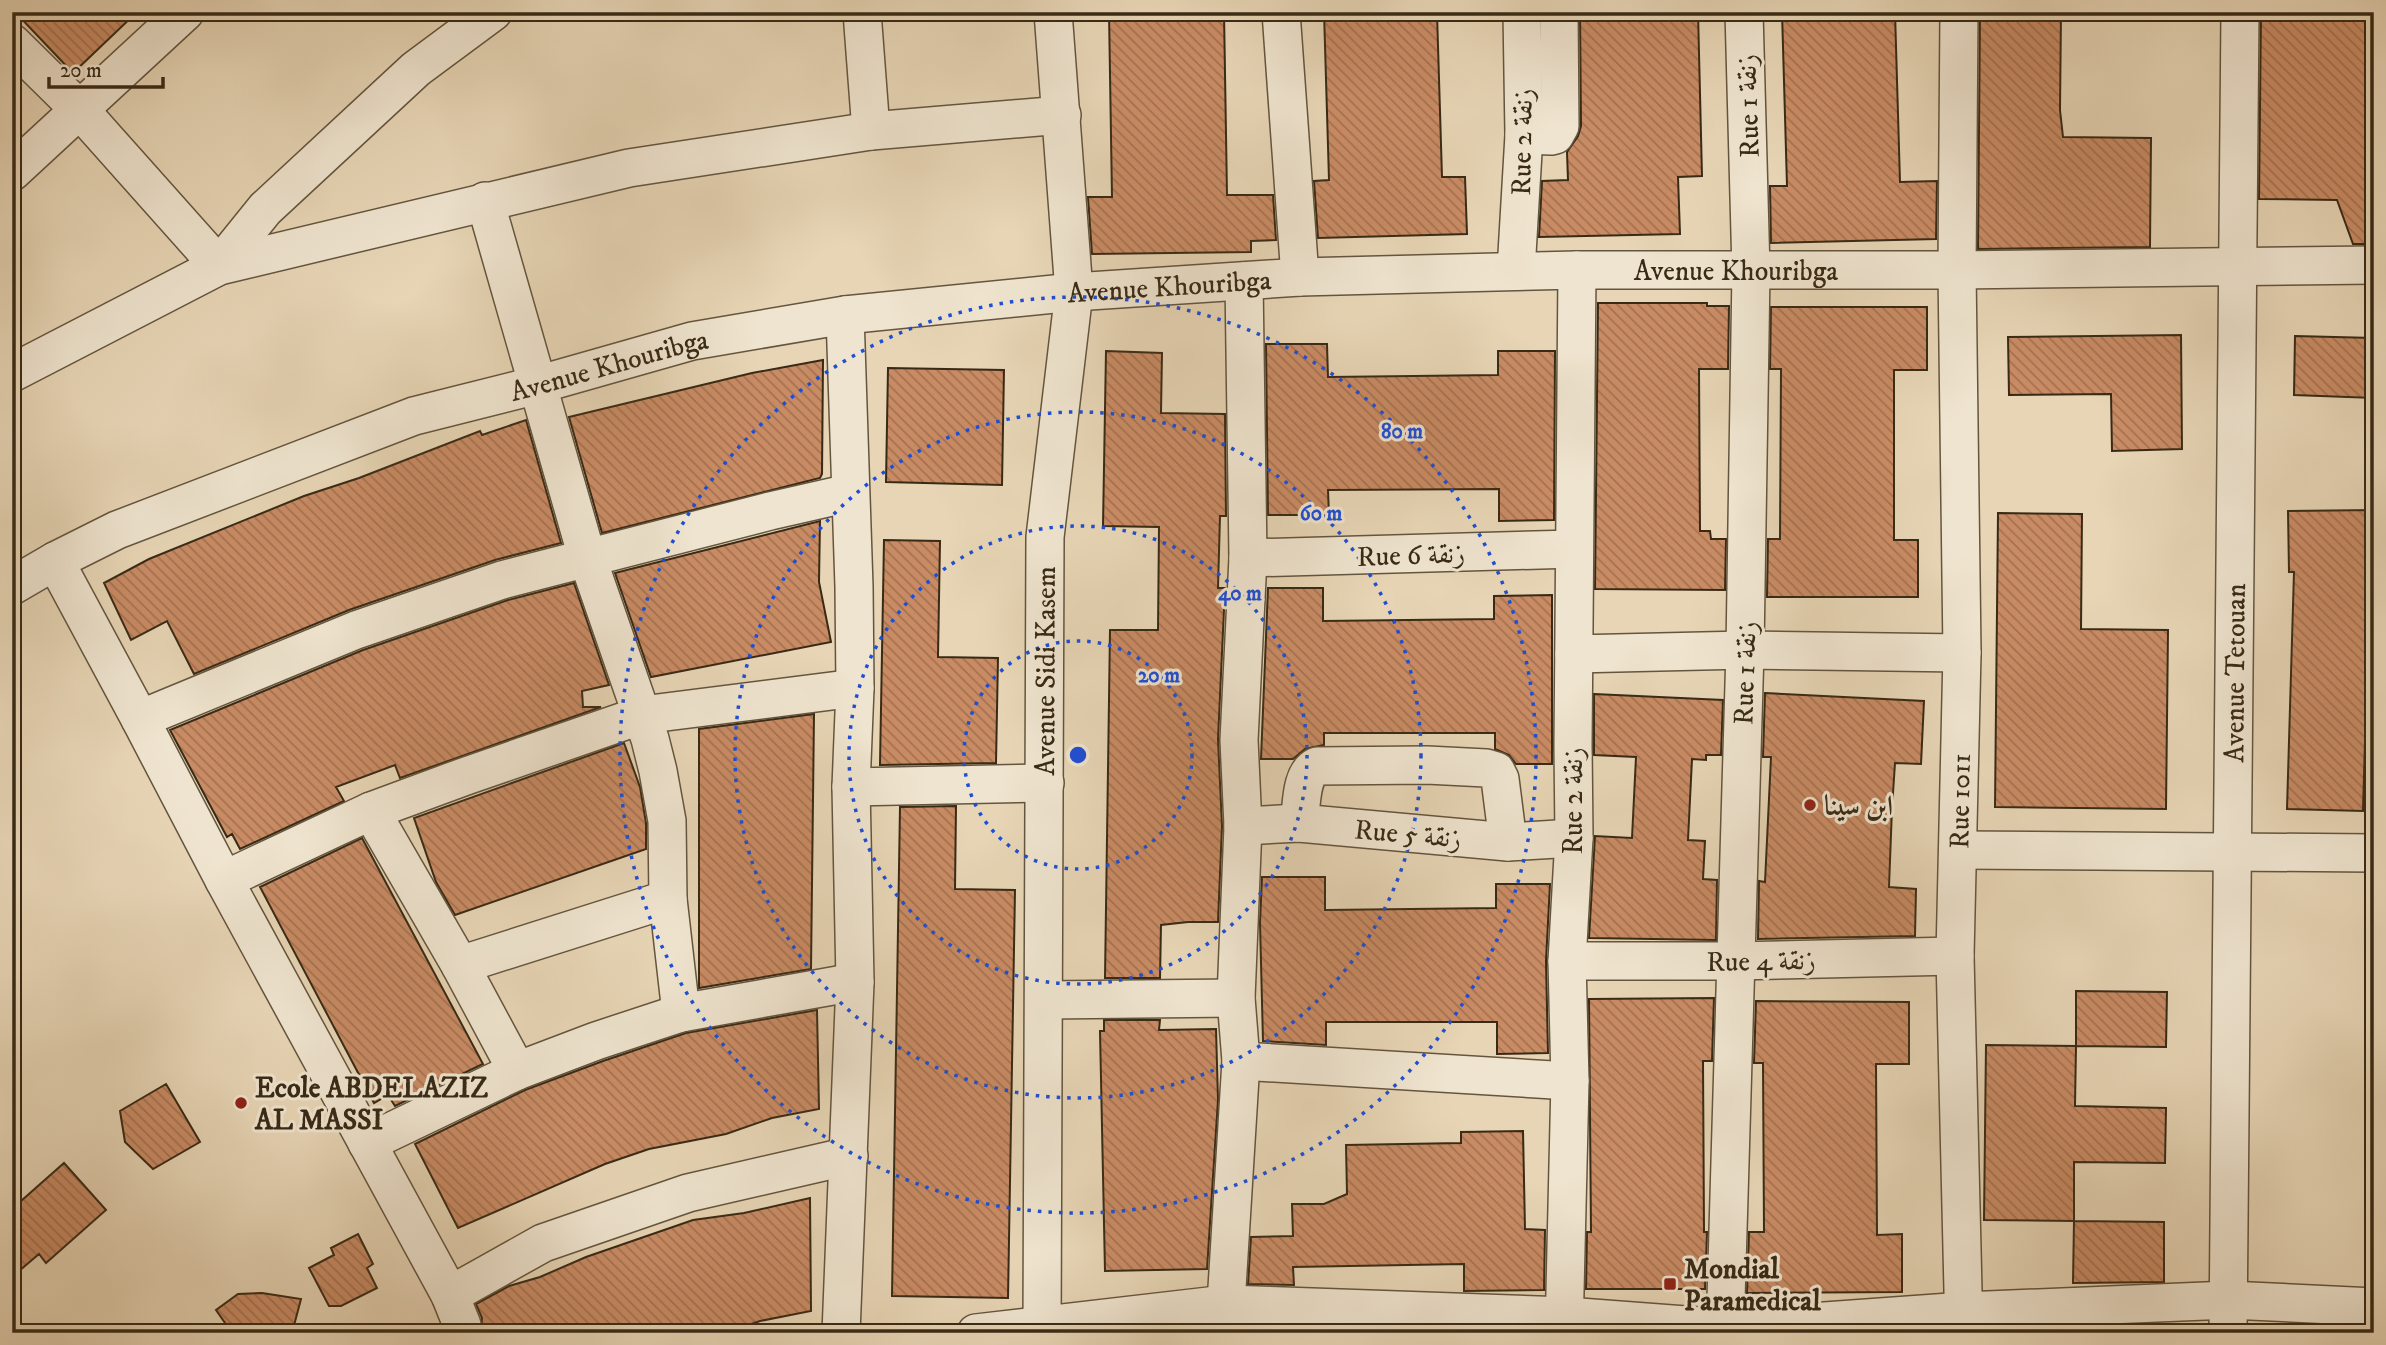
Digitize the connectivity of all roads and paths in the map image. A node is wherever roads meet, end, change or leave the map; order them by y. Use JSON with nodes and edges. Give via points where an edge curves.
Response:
{"nodes":[{"id":1,"x":185,"y":12,"type":"edge"},
{"id":2,"x":862,"y":12,"type":"edge"},
{"id":3,"x":1053,"y":12,"type":"edge"},
{"id":4,"x":1281,"y":12,"type":"edge"},
{"id":5,"x":1522,"y":12,"type":"edge"},
{"id":6,"x":1559,"y":12,"type":"edge"},
{"id":7,"x":1744,"y":12,"type":"edge"},
{"id":8,"x":1959,"y":12,"type":"edge"},
{"id":9,"x":2240,"y":12,"type":"edge"},
{"id":10,"x":500,"y":14,"type":"edge"},
{"id":11,"x":12,"y":43,"type":"edge"},
{"id":12,"x":80,"y":110,"type":"junction"},
{"id":13,"x":1062,"y":115,"type":"junction"},
{"id":14,"x":871,"y":131,"type":"junction"},
{"id":15,"x":1524,"y":135,"type":"junction"},
{"id":16,"x":12,"y":172,"type":"edge"},
{"id":17,"x":485,"y":201,"type":"junction"},
{"id":18,"x":2374,"y":265,"type":"edge"},
{"id":19,"x":219,"y":266,"type":"junction"},
{"id":20,"x":2238,"y":267,"type":"junction"},
{"id":21,"x":1577,"y":270,"type":"junction"},
{"id":22,"x":1957,"y":270,"type":"junction"},
{"id":23,"x":1516,"y":271,"type":"junction"},
{"id":24,"x":1751,"y":271,"type":"junction"},
{"id":25,"x":1300,"y":277,"type":"junction"},
{"id":26,"x":1244,"y":281,"type":"junction"},
{"id":27,"x":1074,"y":292,"type":"junction"},
{"id":28,"x":845,"y":315,"type":"junction"},
{"id":29,"x":12,"y":373,"type":"edge"},
{"id":30,"x":537,"y":385,"type":"junction"},
{"id":31,"x":849,"y":493,"type":"junction"},
{"id":32,"x":1574,"y":549,"type":"junction"},
{"id":33,"x":587,"y":557,"type":"junction"},
{"id":34,"x":1248,"y":558,"type":"junction"},
{"id":35,"x":55,"y":561,"type":"junction"},
{"id":36,"x":12,"y":586,"type":"edge"},
{"id":37,"x":1745,"y":650,"type":"junction"},
{"id":38,"x":1574,"y":653,"type":"junction"},
{"id":39,"x":1962,"y":653,"type":"junction"},
{"id":40,"x":855,"y":688,"type":"junction"},
{"id":41,"x":642,"y":715,"type":"junction"},
{"id":42,"x":140,"y":719,"type":"junction"},
{"id":43,"x":1045,"y":783,"type":"junction"},
{"id":44,"x":852,"y":787,"type":"junction"},
{"id":45,"x":371,"y":811,"type":"junction"},
{"id":46,"x":1299,"y":823,"type":"junction"},
{"id":47,"x":1243,"y":826,"type":"junction"},
{"id":48,"x":1574,"y":838,"type":"junction"},
{"id":49,"x":1508,"y":842,"type":"junction"},
{"id":50,"x":1958,"y":850,"type":"junction"},
{"id":51,"x":2232,"y":853,"type":"junction"},
{"id":52,"x":2374,"y":853,"type":"edge"},
{"id":53,"x":224,"y":880,"type":"junction"},
{"id":54,"x":668,"y":899,"type":"junction"},
{"id":55,"x":1955,"y":956,"type":"junction"},
{"id":56,"x":1567,"y":961,"type":"junction"},
{"id":57,"x":1735,"y":961,"type":"junction"},
{"id":58,"x":460,"y":965,"type":"junction"},
{"id":59,"x":855,"y":982,"type":"junction"},
{"id":60,"x":1236,"y":998,"type":"junction"},
{"id":61,"x":1044,"y":1000,"type":"junction"},
{"id":62,"x":681,"y":1013,"type":"junction"},
{"id":63,"x":1241,"y":1062,"type":"junction"},
{"id":64,"x":517,"y":1071,"type":"junction"},
{"id":65,"x":1570,"y":1081,"type":"junction"},
{"id":66,"x":367,"y":1143,"type":"junction"},
{"id":67,"x":849,"y":1156,"type":"junction"},
{"id":68,"x":2374,"y":1307,"type":"edge"},
{"id":69,"x":2228,"y":1316,"type":"edge"},
{"id":70,"x":1226,"y":1318,"type":"edge"},
{"id":71,"x":1964,"y":1322,"type":"edge"},
{"id":72,"x":1565,"y":1324,"type":"edge"},
{"id":73,"x":1042,"y":1328,"type":"edge"},
{"id":74,"x":1725,"y":1330,"type":"edge"},
{"id":75,"x":841,"y":1333,"type":"edge"},
{"id":76,"x":976,"y":1333,"type":"edge"}],
"edges":[{"from":1,"to":12,"type":"street"},
{"from":2,"to":14,"type":"street"},
{"from":3,"to":13,"type":"street","name":"Avenue Sidi Kasem"},
{"from":4,"to":25,"type":"street"},
{"from":5,"to":15,"type":"street","name":"Rue 2 زنقة"},
{"from":6,"to":15,"type":"street","via":[[1560,126],[1551,136]]},
{"from":7,"to":24,"type":"street","name":"Rue 1 زنقة"},
{"from":8,"to":22,"type":"street","name":"Rue 1011"},
{"from":9,"to":20,"type":"street","name":"Avenue Tetouan"},
{"from":10,"to":19,"type":"street","via":[[416,69],[265,209]]},
{"from":11,"to":12,"type":"street"},
{"from":12,"to":16,"type":"street"},
{"from":12,"to":19,"type":"street"},
{"from":13,"to":14,"type":"street"},
{"from":13,"to":27,"type":"street","name":"Avenue Sidi Kasem"},
{"from":14,"to":17,"type":"street","via":[[629,168]]},
{"from":15,"to":23,"type":"street","name":"Rue 2 زنقة"},
{"from":17,"to":19,"type":"street"},
{"from":17,"to":30,"type":"street"},
{"from":18,"to":20,"type":"street","name":"Avenue Khouribga"},
{"from":19,"to":29,"type":"street"},
{"from":20,"to":22,"type":"street","name":"Avenue Khouribga"},
{"from":20,"to":51,"type":"street","name":"Avenue Tetouan"},
{"from":21,"to":23,"type":"street","name":"Avenue Khouribga"},
{"from":21,"to":24,"type":"street","name":"Avenue Khouribga"},
{"from":21,"to":32,"type":"street","name":"Rue 2 زنقة"},
{"from":22,"to":24,"type":"street","name":"Avenue Khouribga"},
{"from":22,"to":39,"type":"street","name":"Rue 1011"},
{"from":23,"to":25,"type":"street","name":"Avenue Khouribga"},
{"from":24,"to":37,"type":"street","name":"Rue 1 زنقة"},
{"from":25,"to":26,"type":"street","name":"Avenue Khouribga"},
{"from":26,"to":27,"type":"street","name":"Avenue Khouribga"},
{"from":26,"to":34,"type":"street"},
{"from":27,"to":28,"type":"street","name":"Avenue Khouribga"},
{"from":27,"to":43,"type":"street","name":"Avenue Sidi Kasem","via":[[1045,537]]},
{"from":28,"to":30,"type":"street","name":"Avenue Khouribga","via":[[692,341]]},
{"from":28,"to":31,"type":"street"},
{"from":30,"to":33,"type":"street"},
{"from":30,"to":35,"type":"street","name":"Avenue Khouribga","via":[[414,415],[117,530]]},
{"from":31,"to":33,"type":"street"},
{"from":31,"to":40,"type":"street"},
{"from":32,"to":34,"type":"street","name":"Rue 6 زنقة"},
{"from":32,"to":38,"type":"street","name":"Rue 2 زنقة"},
{"from":33,"to":41,"type":"street"},
{"from":33,"to":42,"type":"street","via":[[502,580],[356,630]]},
{"from":34,"to":47,"type":"street","via":[[1239,740]]},
{"from":35,"to":36,"type":"street","name":"Avenue Khouribga"},
{"from":35,"to":42,"type":"street"},
{"from":37,"to":38,"type":"street"},
{"from":37,"to":39,"type":"street"},
{"from":37,"to":57,"type":"street","name":"Rue 1 زنقة"},
{"from":38,"to":48,"type":"street","name":"Rue 2 زنقة"},
{"from":39,"to":50,"type":"street","name":"Rue 1011"},
{"from":40,"to":41,"type":"street"},
{"from":40,"to":44,"type":"street"},
{"from":41,"to":45,"type":"street"},
{"from":41,"to":54,"type":"street","via":[[667,821]]},
{"from":42,"to":53,"type":"street"},
{"from":43,"to":44,"type":"street"},
{"from":43,"to":61,"type":"street","name":"Avenue Sidi Kasem"},
{"from":44,"to":59,"type":"street"},
{"from":45,"to":53,"type":"street"},
{"from":45,"to":58,"type":"street"},
{"from":46,"to":47,"type":"street","name":"Rue 5 زنقة"},
{"from":46,"to":49,"type":"street","name":"Rue 5 زنقة"},
{"from":46,"to":49,"type":"street","via":[[1306,778],[1317,766],[1486,768],[1496,771],[1500,779]]},
{"from":47,"to":60,"type":"street"},
{"from":48,"to":49,"type":"street","name":"Rue 5 زنقة"},
{"from":48,"to":56,"type":"street","name":"Rue 2 زنقة"},
{"from":50,"to":51,"type":"street"},
{"from":50,"to":55,"type":"street","name":"Rue 1011"},
{"from":51,"to":52,"type":"street"},
{"from":51,"to":69,"type":"street","name":"Avenue Tetouan"},
{"from":53,"to":66,"type":"street"},
{"from":54,"to":58,"type":"street"},
{"from":54,"to":62,"type":"street"},
{"from":55,"to":57,"type":"street","name":"Rue 4 زنقة"},
{"from":55,"to":71,"type":"street","name":"Rue 1011"},
{"from":56,"to":57,"type":"street","name":"Rue 4 زنقة"},
{"from":56,"to":65,"type":"street","name":"Rue 2 زنقة"},
{"from":57,"to":74,"type":"street","name":"Rue 1 زنقة"},
{"from":58,"to":64,"type":"street"},
{"from":59,"to":62,"type":"street"},
{"from":59,"to":67,"type":"street"},
{"from":60,"to":61,"type":"street"},
{"from":60,"to":63,"type":"street"},
{"from":61,"to":73,"type":"street","name":"Avenue Sidi Kasem"},
{"from":62,"to":64,"type":"street"},
{"from":63,"to":65,"type":"street"},
{"from":63,"to":70,"type":"street"},
{"from":64,"to":66,"type":"street"},
{"from":65,"to":72,"type":"street","name":"Rue 2 زنقة"},
{"from":66,"to":67,"type":"street","via":[[456,1310],[544,1243],[688,1193]]},
{"from":67,"to":75,"type":"street"},
{"from":68,"to":69,"type":"street"},
{"from":69,"to":71,"type":"street"},
{"from":70,"to":72,"type":"street"},
{"from":70,"to":73,"type":"street"},
{"from":71,"to":74,"type":"street"},
{"from":72,"to":74,"type":"street"},
{"from":73,"to":76,"type":"street"}]}
